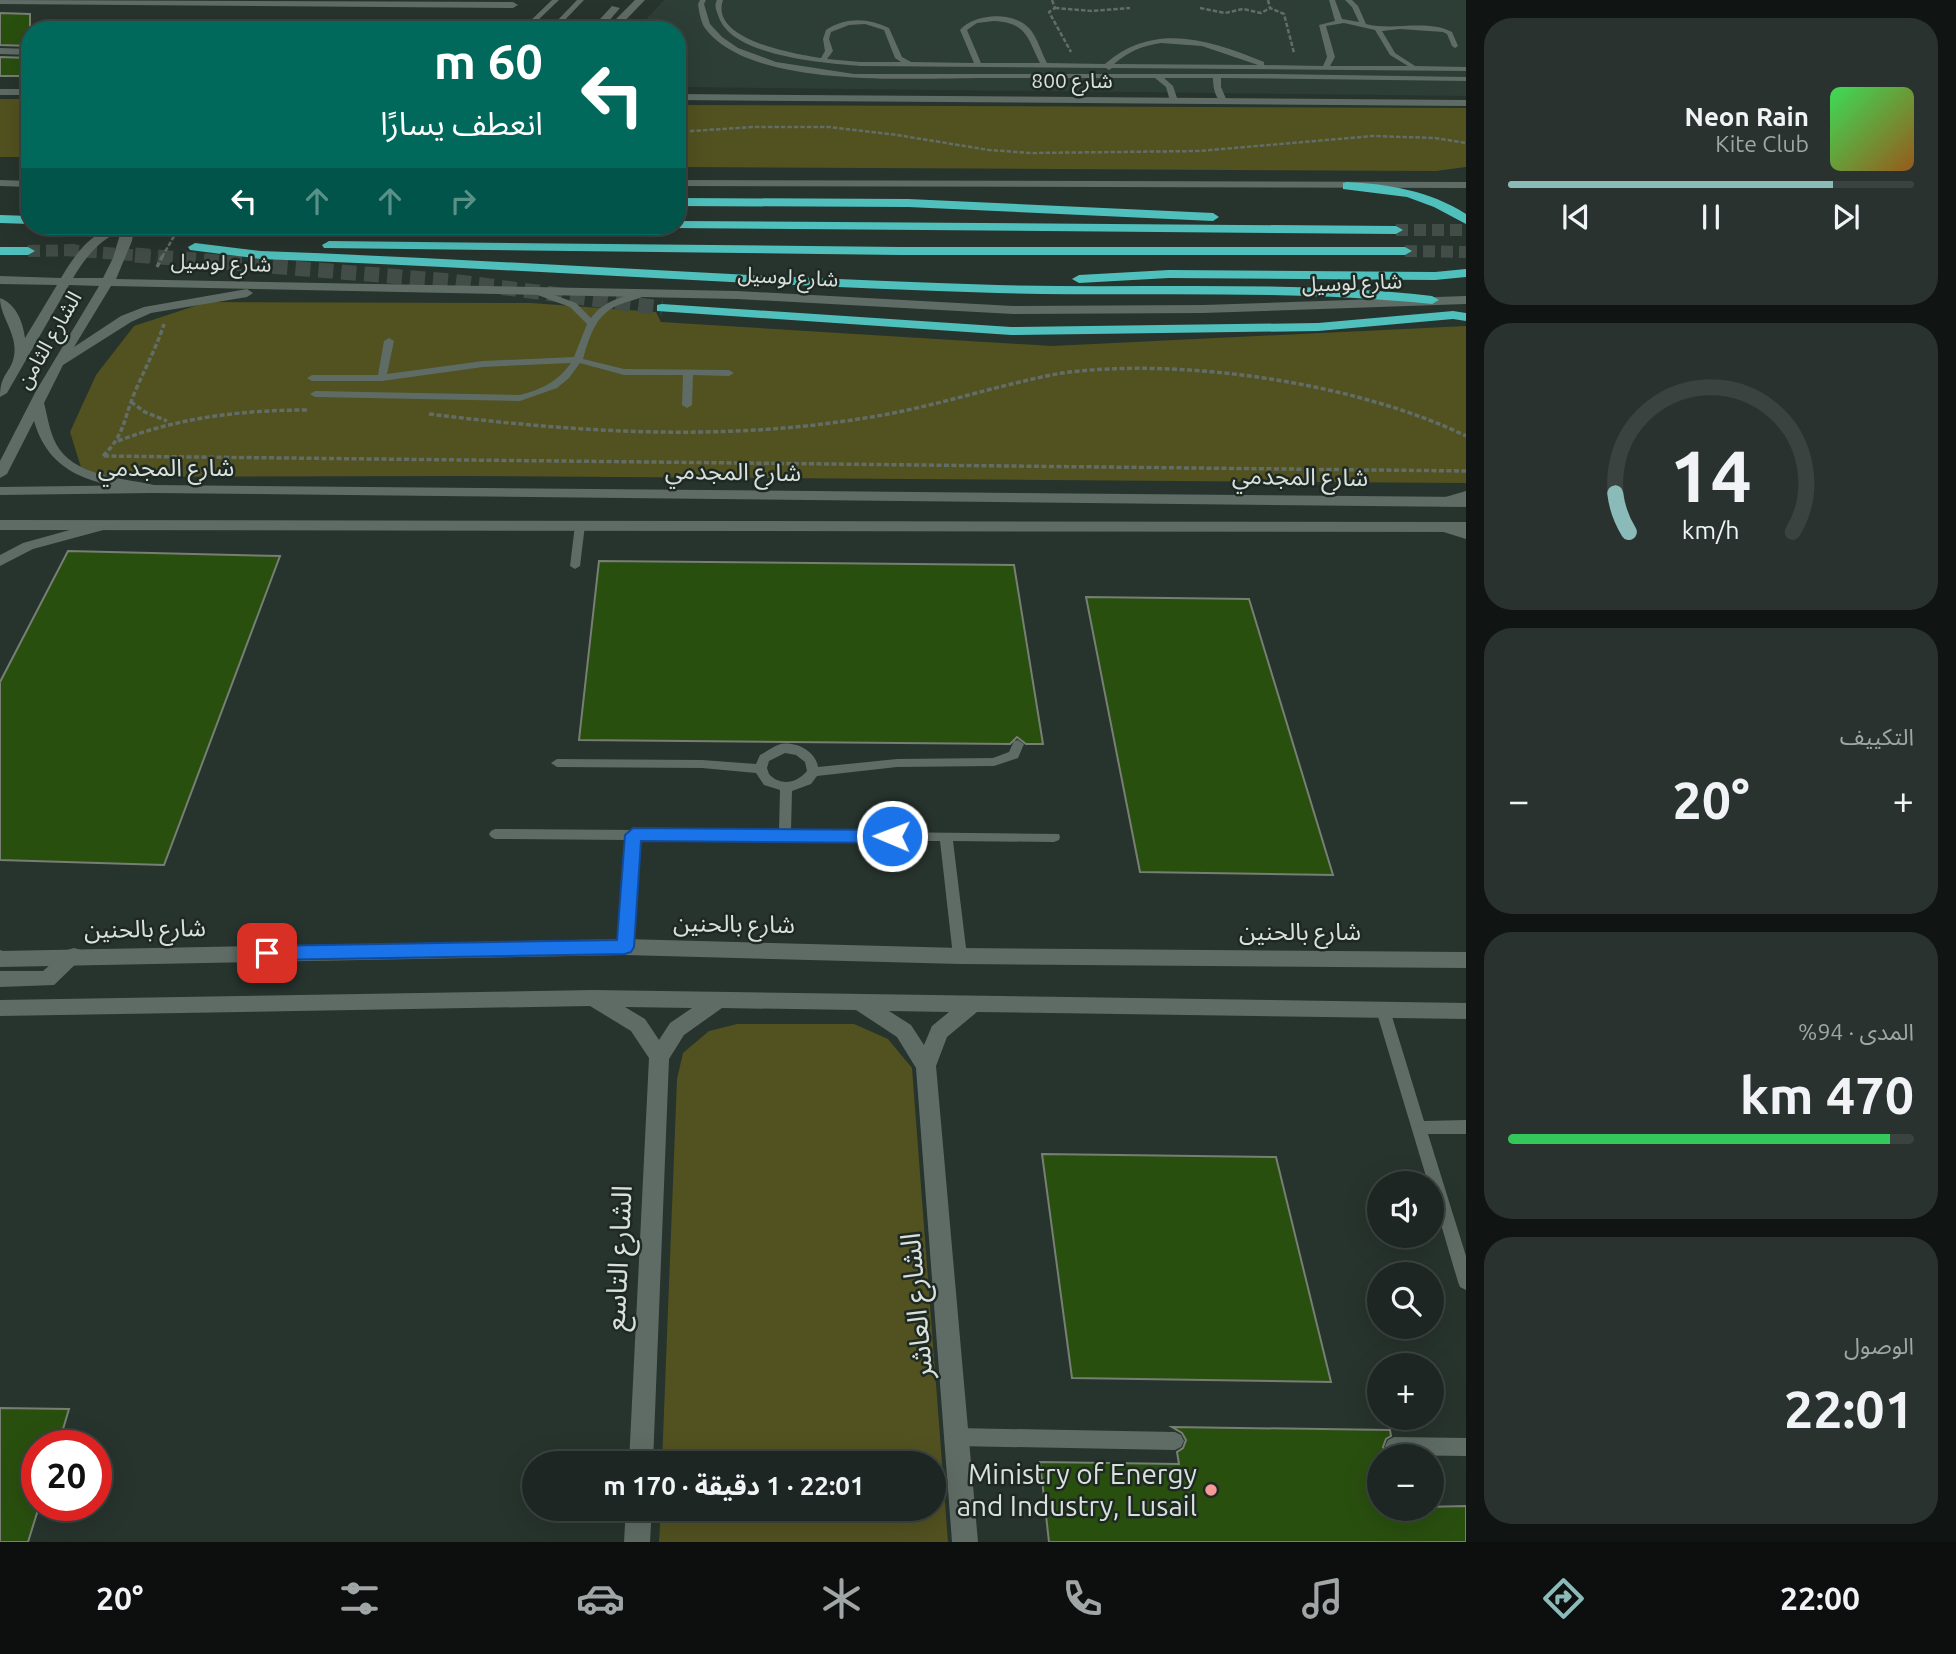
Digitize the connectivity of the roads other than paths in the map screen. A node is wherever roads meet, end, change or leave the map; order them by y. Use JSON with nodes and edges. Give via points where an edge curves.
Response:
{"nodes":[{"id":1,"x":556,"y":0,"type":"edge"},
{"id":2,"x":581,"y":0,"type":"edge"},
{"id":3,"x":622,"y":0,"type":"edge"},
{"id":4,"x":639,"y":0,"type":"edge"},
{"id":5,"x":703,"y":0,"type":"edge"},
{"id":6,"x":720,"y":0,"type":"edge"},
{"id":7,"x":1332,"y":0,"type":"edge"},
{"id":8,"x":1348,"y":0,"type":"edge"},
{"id":9,"x":0,"y":1,"type":"edge"},
{"id":10,"x":459,"y":2,"type":"edge"},
{"id":11,"x":513,"y":5,"type":"dead end"},
{"id":12,"x":533,"y":21,"type":"edge"},
{"id":13,"x":560,"y":21,"type":"edge"},
{"id":14,"x":603,"y":21,"type":"edge"},
{"id":15,"x":619,"y":21,"type":"edge"},
{"id":16,"x":1339,"y":22,"type":"junction"},
{"id":17,"x":1363,"y":24,"type":"junction"},
{"id":18,"x":1378,"y":29,"type":"junction"},
{"id":19,"x":1455,"y":46,"type":"dead end"},
{"id":20,"x":0,"y":51,"type":"edge"},
{"id":21,"x":21,"y":51,"type":"edge"},
{"id":22,"x":822,"y":61,"type":"junction"},
{"id":23,"x":912,"y":65,"type":"junction"},
{"id":24,"x":941,"y":65,"type":"junction"},
{"id":25,"x":978,"y":65,"type":"junction"},
{"id":26,"x":1044,"y":65,"type":"junction"},
{"id":27,"x":1108,"y":65,"type":"junction"},
{"id":28,"x":1267,"y":66,"type":"junction"},
{"id":29,"x":1326,"y":67,"type":"junction"},
{"id":30,"x":1419,"y":69,"type":"junction"},
{"id":31,"x":1443,"y":69,"type":"junction"},
{"id":32,"x":1466,"y":69,"type":"edge"},
{"id":33,"x":942,"y":76,"type":"junction"},
{"id":34,"x":1112,"y":76,"type":"junction"},
{"id":35,"x":1157,"y":76,"type":"junction"},
{"id":36,"x":1217,"y":76,"type":"junction"},
{"id":37,"x":1273,"y":76,"type":"junction"},
{"id":38,"x":1450,"y":79,"type":"junction"},
{"id":39,"x":1466,"y":79,"type":"edge"},
{"id":40,"x":0,"y":92,"type":"edge"},
{"id":41,"x":21,"y":92,"type":"edge"},
{"id":42,"x":686,"y":97,"type":"edge"},
{"id":43,"x":1174,"y":101,"type":"junction"},
{"id":44,"x":1223,"y":101,"type":"junction"},
{"id":45,"x":1466,"y":103,"type":"edge"},
{"id":46,"x":686,"y":183,"type":"edge"},
{"id":47,"x":1466,"y":185,"type":"edge"},
{"id":48,"x":1347,"y":186,"type":"junction"},
{"id":49,"x":686,"y":202,"type":"edge"},
{"id":50,"x":0,"y":219,"type":"edge"},
{"id":51,"x":21,"y":220,"type":"edge"},
{"id":52,"x":1466,"y":220,"type":"edge"},
{"id":53,"x":686,"y":225,"type":"edge"},
{"id":54,"x":1279,"y":229,"type":"junction"},
{"id":55,"x":1396,"y":230,"type":"tunnel mouth"},
{"id":56,"x":104,"y":235,"type":"edge"},
{"id":57,"x":126,"y":235,"type":"edge"},
{"id":58,"x":177,"y":247,"type":"tunnel mouth"},
{"id":59,"x":195,"y":247,"type":"junction"},
{"id":60,"x":0,"y":250,"type":"edge"},
{"id":61,"x":28,"y":251,"type":"tunnel mouth"},
{"id":62,"x":1405,"y":251,"type":"tunnel mouth"},
{"id":63,"x":1466,"y":260,"type":"edge"},
{"id":64,"x":1466,"y":273,"type":"edge"},
{"id":65,"x":1435,"y":276,"type":"junction"},
{"id":66,"x":0,"y":279,"type":"edge"},
{"id":67,"x":65,"y":281,"type":"junction"},
{"id":68,"x":107,"y":281,"type":"junction"},
{"id":69,"x":289,"y":287,"type":"junction"},
{"id":70,"x":1054,"y":290,"type":"junction"},
{"id":71,"x":533,"y":291,"type":"junction"},
{"id":72,"x":645,"y":294,"type":"junction"},
{"id":73,"x":1432,"y":300,"type":"junction"},
{"id":74,"x":1466,"y":300,"type":"edge"},
{"id":75,"x":0,"y":302,"type":"edge"},
{"id":76,"x":662,"y":308,"type":"tunnel mouth"},
{"id":77,"x":1466,"y":317,"type":"edge"},
{"id":78,"x":590,"y":322,"type":"junction"},
{"id":79,"x":389,"y":341,"type":"dead end"},
{"id":80,"x":21,"y":359,"type":"junction"},
{"id":81,"x":578,"y":360,"type":"junction"},
{"id":82,"x":57,"y":364,"type":"junction"},
{"id":83,"x":688,"y":372,"type":"junction"},
{"id":84,"x":729,"y":373,"type":"dead end"},
{"id":85,"x":312,"y":378,"type":"dead end"},
{"id":86,"x":382,"y":378,"type":"junction"},
{"id":87,"x":0,"y":393,"type":"edge"},
{"id":88,"x":315,"y":394,"type":"dead end"},
{"id":89,"x":37,"y":403,"type":"junction"},
{"id":90,"x":687,"y":405,"type":"dead end"},
{"id":91,"x":0,"y":474,"type":"edge"},
{"id":92,"x":153,"y":489,"type":"junction"},
{"id":93,"x":0,"y":491,"type":"edge"},
{"id":94,"x":1466,"y":495,"type":"edge"},
{"id":95,"x":1447,"y":501,"type":"junction"},
{"id":96,"x":1466,"y":502,"type":"edge"},
{"id":97,"x":0,"y":525,"type":"edge"},
{"id":98,"x":580,"y":525,"type":"junction"},
{"id":99,"x":102,"y":526,"type":"junction"},
{"id":100,"x":1442,"y":527,"type":"junction"},
{"id":101,"x":1466,"y":527,"type":"edge"},
{"id":102,"x":1466,"y":534,"type":"edge"},
{"id":103,"x":0,"y":561,"type":"edge"},
{"id":104,"x":575,"y":566,"type":"dead end"},
{"id":105,"x":1018,"y":744,"type":"dead end"},
{"id":106,"x":557,"y":763,"type":"dead end"},
{"id":107,"x":760,"y":769,"type":"junction"},
{"id":108,"x":813,"y":772,"type":"junction"},
{"id":109,"x":786,"y":787,"type":"junction"},
{"id":110,"x":495,"y":834,"type":"dead end"},
{"id":111,"x":633,"y":835,"type":"junction"},
{"id":112,"x":785,"y":835,"type":"junction"},
{"id":113,"x":946,"y":837,"type":"junction"},
{"id":114,"x":1054,"y":837,"type":"dead end"},
{"id":115,"x":625,"y":947,"type":"junction"},
{"id":116,"x":960,"y":956,"type":"junction"},
{"id":117,"x":74,"y":957,"type":"junction"},
{"id":118,"x":1,"y":958,"type":"edge"},
{"id":119,"x":1466,"y":960,"type":"edge"},
{"id":120,"x":0,"y":979,"type":"edge"},
{"id":121,"x":594,"y":998,"type":"junction"},
{"id":122,"x":718,"y":1000,"type":"junction"},
{"id":123,"x":859,"y":1002,"type":"junction"},
{"id":124,"x":971,"y":1005,"type":"junction"},
{"id":125,"x":0,"y":1008,"type":"edge"},
{"id":126,"x":1383,"y":1010,"type":"junction"},
{"id":127,"x":1466,"y":1011,"type":"edge"},
{"id":128,"x":659,"y":1057,"type":"junction"},
{"id":129,"x":926,"y":1066,"type":"junction"},
{"id":130,"x":1466,"y":1127,"type":"edge"},
{"id":131,"x":1419,"y":1128,"type":"junction"},
{"id":132,"x":1466,"y":1282,"type":"edge"},
{"id":133,"x":956,"y":1437,"type":"junction"},
{"id":134,"x":1175,"y":1441,"type":"dead end"},
{"id":135,"x":1444,"y":1447,"type":"edge"},
{"id":136,"x":1466,"y":1447,"type":"edge"},
{"id":137,"x":642,"y":1451,"type":"edge"},
{"id":138,"x":638,"y":1521,"type":"edge"},
{"id":139,"x":637,"y":1542,"type":"edge"},
{"id":140,"x":965,"y":1542,"type":"edge"}],
"edges":[{"from":1,"to":12,"type":"lane"},
{"from":2,"to":13,"type":"lane"},
{"from":3,"to":14,"type":"street"},
{"from":4,"to":15,"type":"street"},
{"from":5,"to":33,"type":"lane","via":[[706,24],[727,44],[759,60],[854,76]]},
{"from":6,"to":22,"type":"lane","via":[[724,23],[749,41],[779,53]]},
{"from":7,"to":16,"type":"lane"},
{"from":8,"to":17,"type":"lane"},
{"from":9,"to":10,"type":"street"},
{"from":10,"to":11,"type":"street"},
{"from":16,"to":17,"type":"lane"},
{"from":16,"to":29,"type":"lane","via":[[1322,25],[1331,57]]},
{"from":17,"to":18,"type":"lane"},
{"from":18,"to":19,"type":"lane","via":[[1444,30]]},
{"from":18,"to":30,"type":"lane","via":[[1395,58]]},
{"from":20,"to":21,"type":"street"},
{"from":22,"to":23,"type":"lane"},
{"from":22,"to":23,"type":"lane","via":[[829,51],[828,31],[841,23],[868,22],[887,29],[899,58]]},
{"from":23,"to":24,"type":"lane"},
{"from":24,"to":25,"type":"lane"},
{"from":24,"to":33,"type":"lane"},
{"from":25,"to":26,"type":"lane"},
{"from":25,"to":26,"type":"lane","via":[[963,30],[971,22],[990,20],[1017,23],[1026,29]]},
{"from":26,"to":27,"type":"lane"},
{"from":27,"to":28,"type":"lane"},
{"from":27,"to":28,"type":"lane","via":[[1135,45],[1170,41],[1226,50]]},
{"from":27,"to":34,"type":"lane"},
{"from":28,"to":29,"type":"lane"},
{"from":28,"to":37,"type":"lane"},
{"from":29,"to":30,"type":"lane"},
{"from":30,"to":31,"type":"lane"},
{"from":31,"to":32,"type":"lane"},
{"from":31,"to":38,"type":"lane"},
{"from":33,"to":34,"type":"lane"},
{"from":34,"to":35,"type":"lane"},
{"from":35,"to":36,"type":"lane"},
{"from":35,"to":43,"type":"lane","via":[[1169,86]]},
{"from":36,"to":37,"type":"lane"},
{"from":36,"to":44,"type":"lane"},
{"from":37,"to":38,"type":"lane"},
{"from":38,"to":39,"type":"lane"},
{"from":40,"to":41,"type":"street"},
{"from":42,"to":43,"type":"street","name":"شارع 800"},
{"from":43,"to":44,"type":"street","name":"شارع 800"},
{"from":44,"to":45,"type":"street","name":"شارع 800"},
{"from":46,"to":48,"type":"street"},
{"from":47,"to":48,"type":"street"},
{"from":48,"to":52,"type":"highway","via":[[1412,194],[1435,201]]},
{"from":49,"to":54,"type":"highway","via":[[908,203],[1164,214],[1239,219]]},
{"from":50,"to":51,"type":"highway"},
{"from":53,"to":54,"type":"highway","name":"شارع لوسيل"},
{"from":54,"to":55,"type":"highway","name":"شارع لوسيل"},
{"from":56,"to":67,"type":"street","name":"الشارع الثامن","via":[[81,254]]},
{"from":57,"to":68,"type":"street","name":"الشارع الثامن"},
{"from":58,"to":59,"type":"highway","name":"شارع لوسيل"},
{"from":59,"to":62,"type":"highway","name":"شارع لوسيل"},
{"from":59,"to":70,"type":"highway","via":[[261,255]]},
{"from":60,"to":61,"type":"highway"},
{"from":63,"to":65,"type":"highway"},
{"from":64,"to":65,"type":"highway"},
{"from":65,"to":70,"type":"highway","via":[[1114,276],[1080,279]]},
{"from":66,"to":67,"type":"street"},
{"from":67,"to":68,"type":"street"},
{"from":67,"to":80,"type":"street","name":"الشارع الثامن"},
{"from":68,"to":69,"type":"street","name":"شارع لوسيل"},
{"from":68,"to":82,"type":"street","name":"الشارع الثامن"},
{"from":69,"to":71,"type":"street","name":"شارع لوسيل"},
{"from":69,"to":82,"type":"street","via":[[148,310]]},
{"from":70,"to":73,"type":"highway","via":[[1364,291]]},
{"from":71,"to":72,"type":"street","name":"شارع لوسيل"},
{"from":71,"to":78,"type":"lane","via":[[573,305]]},
{"from":72,"to":73,"type":"street","name":"شارع لوسيل","via":[[1013,310],[1372,305]]},
{"from":72,"to":78,"type":"lane","via":[[611,305]]},
{"from":73,"to":74,"type":"street","name":"شارع لوسيل"},
{"from":75,"to":80,"type":"street","via":[[17,324]]},
{"from":76,"to":77,"type":"highway","via":[[1011,331],[1318,327]]},
{"from":78,"to":81,"type":"lane"},
{"from":79,"to":86,"type":"lane"},
{"from":80,"to":87,"type":"street","name":"الشارع الثامن"},
{"from":81,"to":83,"type":"lane","via":[[624,372]]},
{"from":81,"to":86,"type":"lane","via":[[483,364]]},
{"from":81,"to":88,"type":"lane","via":[[565,380],[551,390],[520,398]]},
{"from":82,"to":89,"type":"street","name":"الشارع الثامن"},
{"from":83,"to":84,"type":"lane"},
{"from":83,"to":90,"type":"lane"},
{"from":85,"to":86,"type":"lane"},
{"from":89,"to":91,"type":"street","name":"الشارع الثامن"},
{"from":89,"to":92,"type":"street","via":[[44,433],[56,455],[89,474]]},
{"from":92,"to":93,"type":"street","name":"شارع المجدمي"},
{"from":92,"to":95,"type":"street","name":"شارع المجدمي"},
{"from":94,"to":95,"type":"street"},
{"from":95,"to":96,"type":"street","name":"شارع المجدمي"},
{"from":97,"to":99,"type":"street","name":"شارع المجدمي"},
{"from":98,"to":99,"type":"street","name":"شارع المجدمي"},
{"from":98,"to":100,"type":"street","name":"شارع المجدمي"},
{"from":98,"to":104,"type":"lane"},
{"from":99,"to":103,"type":"street","via":[[28,546]]},
{"from":100,"to":101,"type":"street","name":"شارع المجدمي"},
{"from":100,"to":102,"type":"street"},
{"from":105,"to":108,"type":"lane","via":[[1014,755],[994,762],[897,763]]},
{"from":106,"to":107,"type":"lane"},
{"from":107,"to":108,"type":"lane","via":[[769,753],[784,748],[806,755]]},
{"from":107,"to":109,"type":"lane","via":[[768,782]]},
{"from":108,"to":109,"type":"lane","via":[[803,783]]},
{"from":109,"to":112,"type":"lane"},
{"from":110,"to":111,"type":"lane"},
{"from":111,"to":112,"type":"lane"},
{"from":111,"to":115,"type":"lane"},
{"from":112,"to":113,"type":"lane"},
{"from":113,"to":114,"type":"lane"},
{"from":113,"to":116,"type":"lane"},
{"from":115,"to":116,"type":"street","name":"شارع بالحنين"},
{"from":115,"to":117,"type":"street","name":"شارع بالحنين"},
{"from":116,"to":119,"type":"street","name":"شارع بالحنين"},
{"from":117,"to":118,"type":"street","name":"شارع بالحنين"},
{"from":117,"to":120,"type":"street","via":[[47,979]]},
{"from":121,"to":122,"type":"street"},
{"from":121,"to":125,"type":"street"},
{"from":121,"to":128,"type":"street","via":[[638,1025]]},
{"from":122,"to":123,"type":"street"},
{"from":122,"to":128,"type":"street","via":[[677,1029]]},
{"from":123,"to":124,"type":"street"},
{"from":123,"to":129,"type":"street","name":"الشارع العاشر","via":[[904,1031]]},
{"from":124,"to":126,"type":"street"},
{"from":124,"to":129,"type":"street","name":"الشارع العاشر","via":[[939,1032]]},
{"from":126,"to":127,"type":"street"},
{"from":126,"to":131,"type":"lane"},
{"from":128,"to":137,"type":"street","name":"الشارع التاسع"},
{"from":129,"to":133,"type":"street","name":"الشارع العاشر"},
{"from":130,"to":131,"type":"lane"},
{"from":131,"to":132,"type":"lane"},
{"from":133,"to":134,"type":"lane"},
{"from":133,"to":140,"type":"street","name":"الشارع العاشر"},
{"from":135,"to":136,"type":"lane"},
{"from":138,"to":139,"type":"street"}]}
